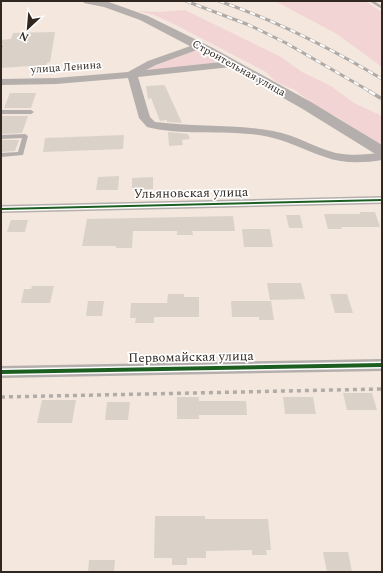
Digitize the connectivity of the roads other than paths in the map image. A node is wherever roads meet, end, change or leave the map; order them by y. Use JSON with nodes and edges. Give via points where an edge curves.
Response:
{"nodes":[{"id":1,"x":88,"y":1,"type":"edge"},
{"id":2,"x":371,"y":1,"type":"edge"},
{"id":3,"x":103,"y":2,"type":"edge"},
{"id":4,"x":382,"y":8,"type":"edge"},
{"id":5,"x":199,"y":46,"type":"junction"},
{"id":6,"x":231,"y":64,"type":"junction"},
{"id":7,"x":132,"y":74,"type":"junction"},
{"id":8,"x":1,"y":82,"type":"edge"},
{"id":9,"x":1,"y":112,"type":"edge"},
{"id":10,"x":31,"y":112,"type":"dead end"},
{"id":11,"x":1,"y":137,"type":"edge"},
{"id":12,"x":382,"y":152,"type":"edge"},
{"id":13,"x":1,"y":155,"type":"edge"},
{"id":14,"x":382,"y":156,"type":"edge"},
{"id":15,"x":382,"y":200,"type":"edge"},
{"id":16,"x":1,"y":209,"type":"edge"},
{"id":17,"x":382,"y":364,"type":"edge"},
{"id":18,"x":1,"y":372,"type":"edge"}],
"edges":[{"from":1,"to":3,"type":"street","name":"Строительная улица"},
{"from":2,"to":4,"type":"lane"},
{"from":3,"to":5,"type":"street","name":"Строительная улица","via":[[144,18]]},
{"from":5,"to":6,"type":"street","name":"Строительная улица"},
{"from":5,"to":7,"type":"street","name":"улица Ленина","via":[[152,63]]},
{"from":6,"to":7,"type":"street","name":"улица Ленина"},
{"from":6,"to":12,"type":"street","name":"Строительная улица","via":[[306,105]]},
{"from":7,"to":8,"type":"street","name":"улица Ленина","via":[[73,80]]},
{"from":7,"to":14,"type":"street","via":[[145,118],[151,125],[274,134],[344,158]]},
{"from":9,"to":10,"type":"lane"},
{"from":11,"to":13,"type":"lane","via":[[25,136],[21,154]]},
{"from":15,"to":16,"type":"street","name":"Ульяновская улица"},
{"from":17,"to":18,"type":"street","name":"Первомайская улица"}]}
